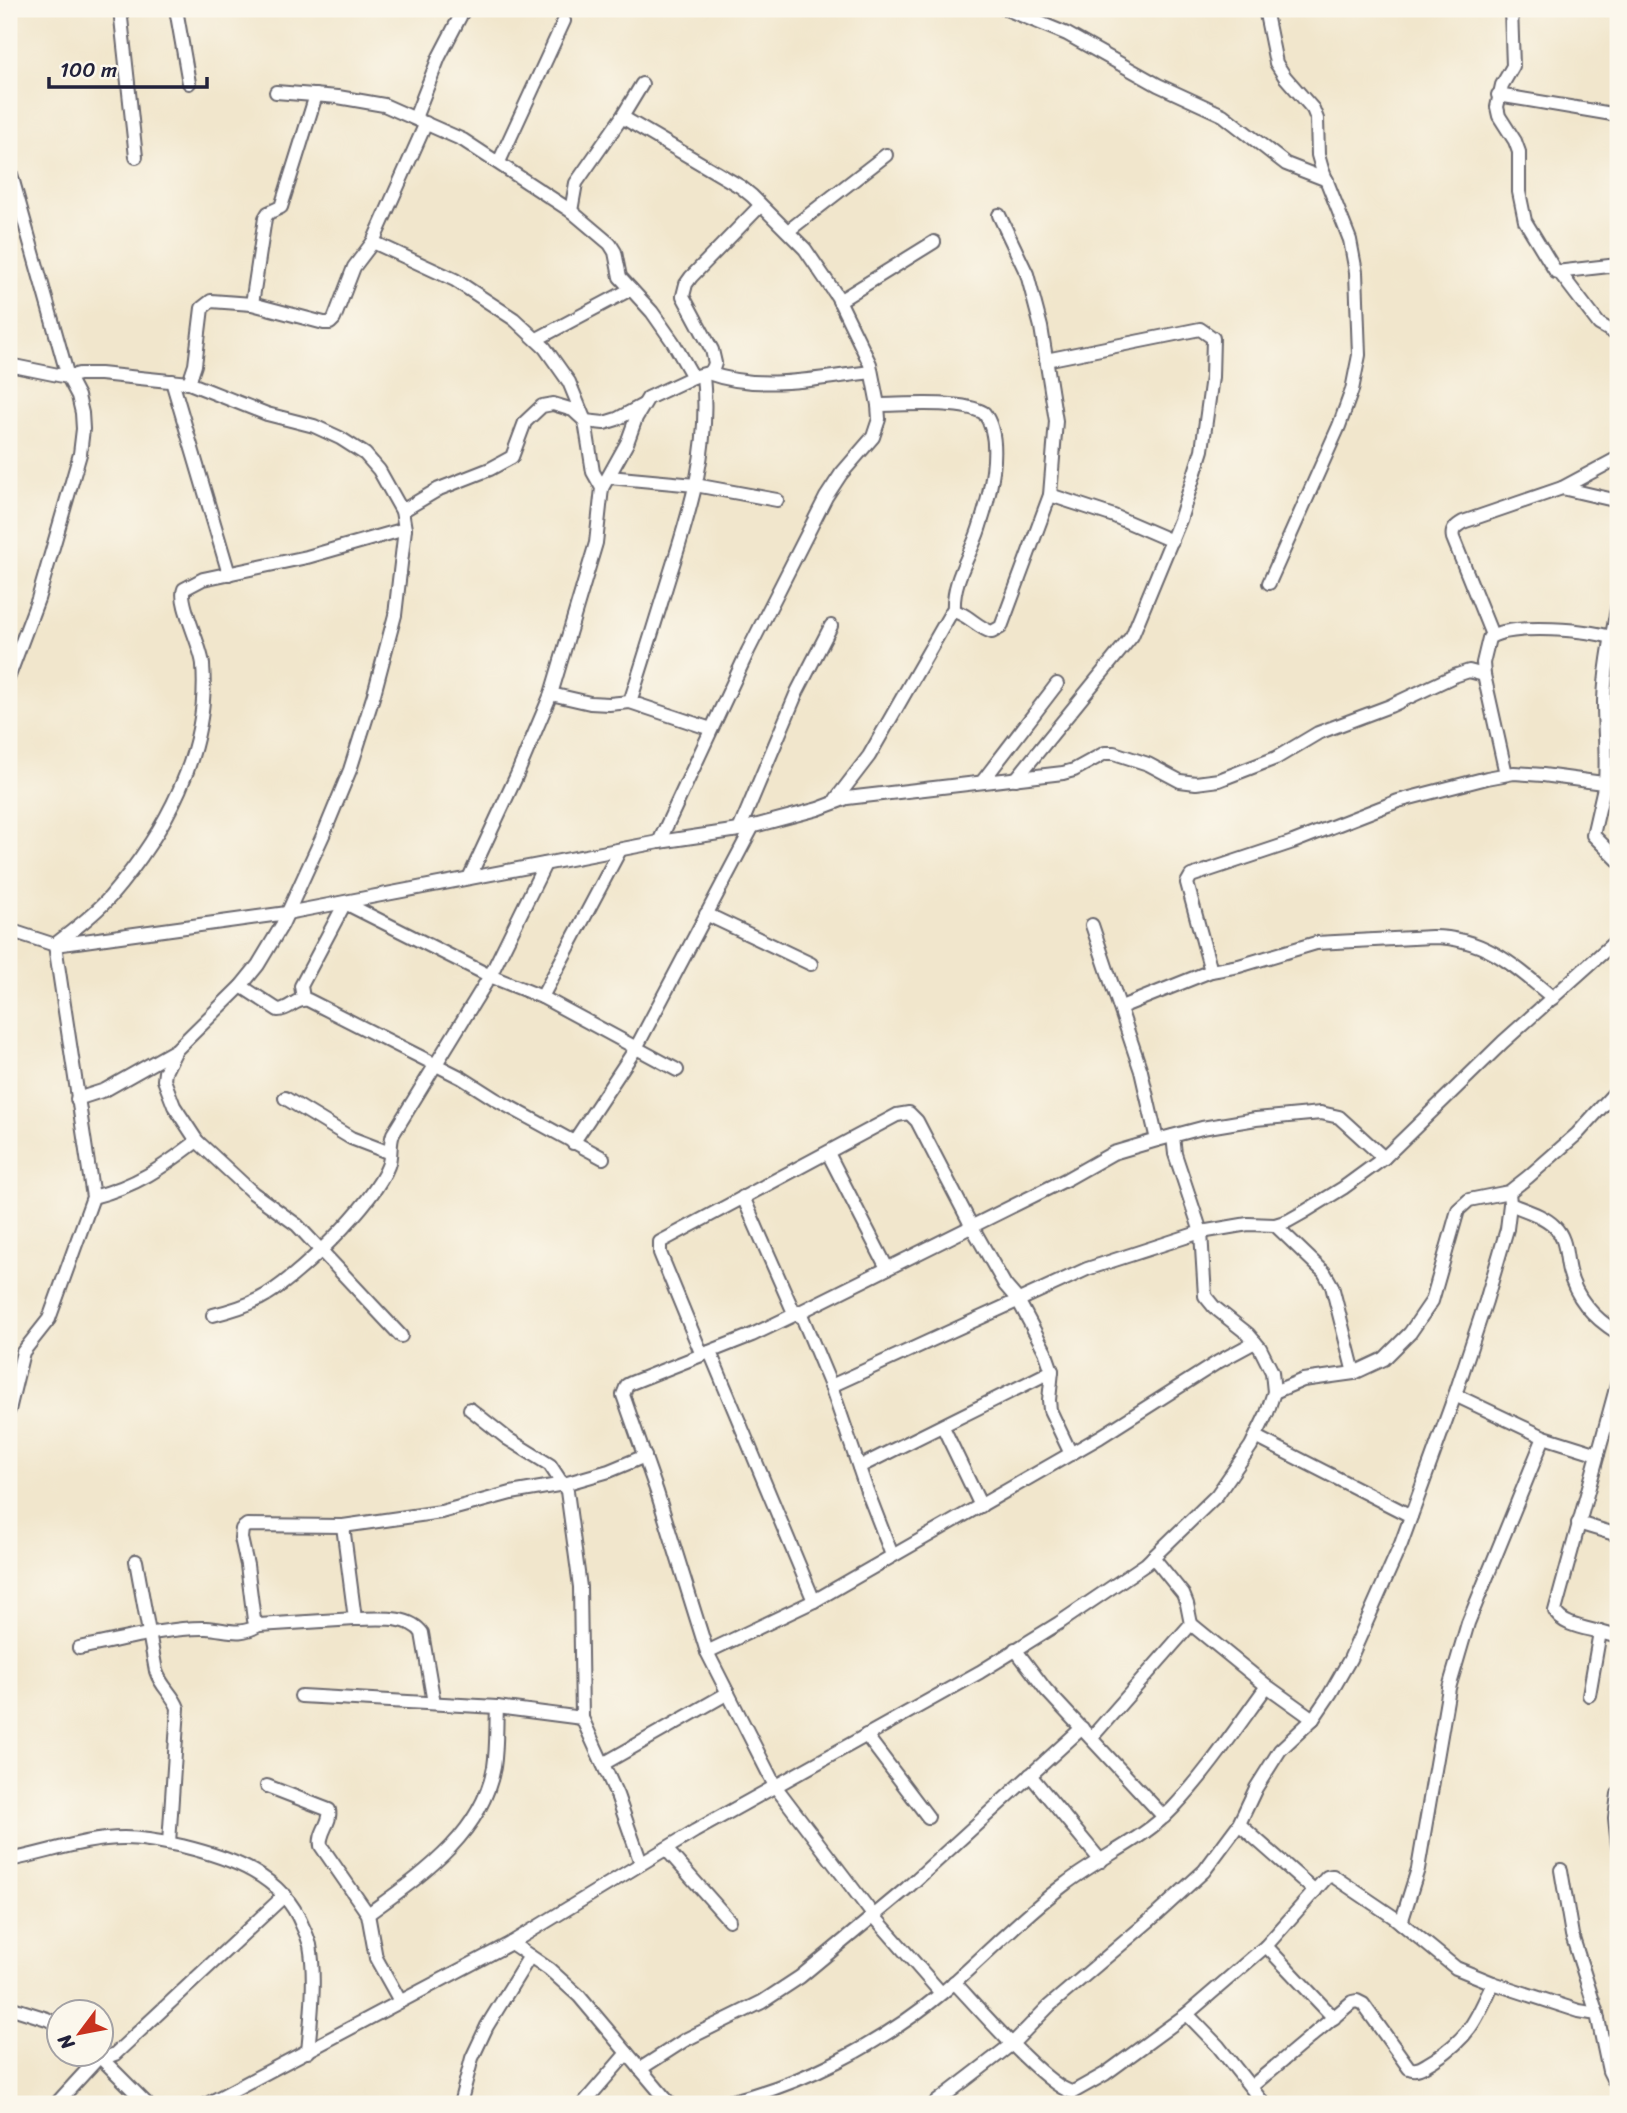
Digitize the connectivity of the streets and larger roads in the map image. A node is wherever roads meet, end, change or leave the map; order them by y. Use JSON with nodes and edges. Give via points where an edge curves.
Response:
{"nodes":[{"id":1,"x":120,"y":9,"type":"edge"},
{"id":2,"x":176,"y":9,"type":"edge"},
{"id":3,"x":464,"y":9,"type":"edge"},
{"id":4,"x":1006,"y":9,"type":"edge"},
{"id":5,"x":1265,"y":9,"type":"edge"},
{"id":6,"x":1510,"y":9,"type":"edge"},
{"id":7,"x":564,"y":21,"type":"dead end"},
{"id":8,"x":189,"y":83,"type":"dead end"},
{"id":9,"x":642,"y":84,"type":"dead end"},
{"id":10,"x":276,"y":92,"type":"dead end"},
{"id":11,"x":316,"y":95,"type":"junction"},
{"id":12,"x":1498,"y":95,"type":"junction"},
{"id":13,"x":1618,"y":115,"type":"edge"},
{"id":14,"x":622,"y":117,"type":"junction"},
{"id":15,"x":421,"y":120,"type":"junction"},
{"id":16,"x":886,"y":156,"type":"dead end"},
{"id":17,"x":136,"y":158,"type":"dead end"},
{"id":18,"x":499,"y":162,"type":"junction"},
{"id":19,"x":9,"y":167,"type":"edge"},
{"id":20,"x":1327,"y":180,"type":"junction"},
{"id":21,"x":760,"y":206,"type":"junction"},
{"id":22,"x":571,"y":211,"type":"junction"},
{"id":23,"x":999,"y":215,"type":"dead end"},
{"id":24,"x":788,"y":232,"type":"junction"},
{"id":25,"x":373,"y":242,"type":"junction"},
{"id":26,"x":934,"y":242,"type":"dead end"},
{"id":27,"x":1618,"y":265,"type":"edge"},
{"id":28,"x":1560,"y":273,"type":"junction"},
{"id":29,"x":631,"y":289,"type":"junction"},
{"id":30,"x":839,"y":301,"type":"junction"},
{"id":31,"x":252,"y":303,"type":"junction"},
{"id":32,"x":1618,"y":335,"type":"edge"},
{"id":33,"x":537,"y":339,"type":"junction"},
{"id":34,"x":1046,"y":360,"type":"junction"},
{"id":35,"x":9,"y":365,"type":"edge"},
{"id":36,"x":872,"y":372,"type":"junction"},
{"id":37,"x":701,"y":375,"type":"junction"},
{"id":38,"x":68,"y":377,"type":"junction"},
{"id":39,"x":172,"y":381,"type":"junction"},
{"id":40,"x":189,"y":383,"type":"junction"},
{"id":41,"x":643,"y":404,"type":"junction"},
{"id":42,"x":878,"y":405,"type":"junction"},
{"id":43,"x":585,"y":421,"type":"junction"},
{"id":44,"x":1618,"y":458,"type":"edge"},
{"id":45,"x":609,"y":477,"type":"junction"},
{"id":46,"x":695,"y":485,"type":"junction"},
{"id":47,"x":602,"y":488,"type":"junction"},
{"id":48,"x":1562,"y":488,"type":"junction"},
{"id":49,"x":1050,"y":495,"type":"junction"},
{"id":50,"x":777,"y":500,"type":"dead end"},
{"id":51,"x":1618,"y":501,"type":"edge"},
{"id":52,"x":402,"y":511,"type":"junction"},
{"id":53,"x":405,"y":528,"type":"junction"},
{"id":54,"x":1172,"y":541,"type":"junction"},
{"id":55,"x":229,"y":574,"type":"junction"},
{"id":56,"x":1269,"y":583,"type":"dead end"},
{"id":57,"x":1618,"y":604,"type":"edge"},
{"id":58,"x":954,"y":611,"type":"junction"},
{"id":59,"x":831,"y":626,"type":"dead end"},
{"id":60,"x":1492,"y":635,"type":"junction"},
{"id":61,"x":1615,"y":638,"type":"edge"},
{"id":62,"x":13,"y":649,"type":"edge"},
{"id":63,"x":1484,"y":675,"type":"junction"},
{"id":64,"x":9,"y":676,"type":"edge"},
{"id":65,"x":1057,"y":684,"type":"dead end"},
{"id":66,"x":551,"y":694,"type":"junction"},
{"id":67,"x":631,"y":702,"type":"junction"},
{"id":68,"x":711,"y":729,"type":"junction"},
{"id":69,"x":1506,"y":774,"type":"junction"},
{"id":70,"x":1016,"y":779,"type":"junction"},
{"id":71,"x":982,"y":782,"type":"junction"},
{"id":72,"x":1609,"y":784,"type":"edge"},
{"id":73,"x":834,"y":802,"type":"junction"},
{"id":74,"x":753,"y":826,"type":"junction"},
{"id":75,"x":739,"y":830,"type":"junction"},
{"id":76,"x":659,"y":842,"type":"junction"},
{"id":77,"x":620,"y":850,"type":"junction"},
{"id":78,"x":1618,"y":860,"type":"edge"},
{"id":79,"x":545,"y":864,"type":"junction"},
{"id":80,"x":469,"y":878,"type":"junction"},
{"id":81,"x":345,"y":903,"type":"junction"},
{"id":82,"x":287,"y":913,"type":"junction"},
{"id":83,"x":706,"y":915,"type":"junction"},
{"id":84,"x":1092,"y":925,"type":"dead end"},
{"id":85,"x":9,"y":930,"type":"edge"},
{"id":86,"x":1618,"y":939,"type":"edge"},
{"id":87,"x":55,"y":945,"type":"junction"},
{"id":88,"x":811,"y":964,"type":"dead end"},
{"id":89,"x":1211,"y":971,"type":"junction"},
{"id":90,"x":490,"y":976,"type":"junction"},
{"id":91,"x":241,"y":986,"type":"junction"},
{"id":92,"x":542,"y":997,"type":"junction"},
{"id":93,"x":303,"y":998,"type":"junction"},
{"id":94,"x":1553,"y":998,"type":"junction"},
{"id":95,"x":1121,"y":1007,"type":"junction"},
{"id":96,"x":636,"y":1048,"type":"junction"},
{"id":97,"x":176,"y":1050,"type":"junction"},
{"id":98,"x":436,"y":1065,"type":"junction"},
{"id":99,"x":677,"y":1070,"type":"dead end"},
{"id":100,"x":1618,"y":1089,"type":"edge"},
{"id":101,"x":285,"y":1098,"type":"dead end"},
{"id":102,"x":77,"y":1099,"type":"junction"},
{"id":103,"x":1173,"y":1136,"type":"junction"},
{"id":104,"x":1157,"y":1140,"type":"junction"},
{"id":105,"x":197,"y":1141,"type":"junction"},
{"id":106,"x":573,"y":1143,"type":"junction"},
{"id":107,"x":390,"y":1153,"type":"junction"},
{"id":108,"x":828,"y":1153,"type":"junction"},
{"id":109,"x":603,"y":1158,"type":"dead end"},
{"id":110,"x":1384,"y":1158,"type":"junction"},
{"id":111,"x":93,"y":1197,"type":"junction"},
{"id":112,"x":743,"y":1197,"type":"junction"},
{"id":113,"x":1509,"y":1198,"type":"junction"},
{"id":114,"x":1275,"y":1225,"type":"junction"},
{"id":115,"x":971,"y":1226,"type":"junction"},
{"id":116,"x":1201,"y":1232,"type":"junction"},
{"id":117,"x":322,"y":1251,"type":"junction"},
{"id":118,"x":887,"y":1268,"type":"junction"},
{"id":119,"x":1018,"y":1300,"type":"junction"},
{"id":120,"x":798,"y":1313,"type":"junction"},
{"id":121,"x":213,"y":1315,"type":"dead end"},
{"id":122,"x":1618,"y":1334,"type":"edge"},
{"id":123,"x":401,"y":1336,"type":"dead end"},
{"id":124,"x":1255,"y":1342,"type":"junction"},
{"id":125,"x":706,"y":1353,"type":"junction"},
{"id":126,"x":1052,"y":1371,"type":"junction"},
{"id":127,"x":1354,"y":1373,"type":"junction"},
{"id":128,"x":1618,"y":1381,"type":"edge"},
{"id":129,"x":831,"y":1385,"type":"junction"},
{"id":130,"x":1274,"y":1392,"type":"junction"},
{"id":131,"x":1455,"y":1395,"type":"junction"},
{"id":132,"x":470,"y":1409,"type":"dead end"},
{"id":133,"x":9,"y":1410,"type":"edge"},
{"id":134,"x":1613,"y":1425,"type":"edge"},
{"id":135,"x":943,"y":1427,"type":"junction"},
{"id":136,"x":1255,"y":1437,"type":"junction"},
{"id":137,"x":1544,"y":1437,"type":"junction"},
{"id":138,"x":1071,"y":1454,"type":"junction"},
{"id":139,"x":1598,"y":1454,"type":"junction"},
{"id":140,"x":645,"y":1456,"type":"junction"},
{"id":141,"x":859,"y":1467,"type":"junction"},
{"id":142,"x":564,"y":1484,"type":"junction"},
{"id":143,"x":981,"y":1506,"type":"junction"},
{"id":144,"x":1411,"y":1516,"type":"junction"},
{"id":145,"x":1578,"y":1523,"type":"junction"},
{"id":146,"x":343,"y":1526,"type":"junction"},
{"id":147,"x":1618,"y":1535,"type":"edge"},
{"id":148,"x":892,"y":1555,"type":"junction"},
{"id":149,"x":1153,"y":1557,"type":"junction"},
{"id":150,"x":136,"y":1561,"type":"dead end"},
{"id":151,"x":814,"y":1601,"type":"junction"},
{"id":152,"x":355,"y":1619,"type":"junction"},
{"id":153,"x":1191,"y":1624,"type":"junction"},
{"id":154,"x":259,"y":1625,"type":"junction"},
{"id":155,"x":1600,"y":1632,"type":"junction"},
{"id":156,"x":150,"y":1635,"type":"junction"},
{"id":157,"x":1618,"y":1637,"type":"edge"},
{"id":158,"x":79,"y":1648,"type":"dead end"},
{"id":159,"x":1016,"y":1649,"type":"junction"},
{"id":160,"x":707,"y":1652,"type":"junction"},
{"id":161,"x":1267,"y":1686,"type":"junction"},
{"id":162,"x":728,"y":1693,"type":"junction"},
{"id":163,"x":1589,"y":1695,"type":"dead end"},
{"id":164,"x":301,"y":1696,"type":"dead end"},
{"id":165,"x":434,"y":1703,"type":"junction"},
{"id":166,"x":496,"y":1707,"type":"junction"},
{"id":167,"x":582,"y":1718,"type":"junction"},
{"id":168,"x":1313,"y":1719,"type":"junction"},
{"id":169,"x":1082,"y":1728,"type":"junction"},
{"id":170,"x":866,"y":1735,"type":"junction"},
{"id":171,"x":1091,"y":1738,"type":"junction"},
{"id":172,"x":603,"y":1764,"type":"junction"},
{"id":173,"x":1030,"y":1775,"type":"junction"},
{"id":174,"x":267,"y":1786,"type":"dead end"},
{"id":175,"x":775,"y":1786,"type":"junction"},
{"id":176,"x":1618,"y":1794,"type":"edge"},
{"id":177,"x":928,"y":1817,"type":"dead end"},
{"id":178,"x":1164,"y":1817,"type":"junction"},
{"id":179,"x":1239,"y":1824,"type":"junction"},
{"id":180,"x":169,"y":1843,"type":"junction"},
{"id":181,"x":1618,"y":1846,"type":"edge"},
{"id":182,"x":666,"y":1849,"type":"junction"},
{"id":183,"x":9,"y":1860,"type":"edge"},
{"id":184,"x":1101,"y":1861,"type":"junction"},
{"id":185,"x":641,"y":1863,"type":"junction"},
{"id":186,"x":1561,"y":1870,"type":"dead end"},
{"id":187,"x":1315,"y":1891,"type":"junction"},
{"id":188,"x":285,"y":1895,"type":"junction"},
{"id":189,"x":368,"y":1914,"type":"junction"},
{"id":190,"x":873,"y":1915,"type":"junction"},
{"id":191,"x":729,"y":1920,"type":"dead end"},
{"id":192,"x":1401,"y":1923,"type":"junction"},
{"id":193,"x":511,"y":1943,"type":"junction"},
{"id":194,"x":1266,"y":1946,"type":"junction"},
{"id":195,"x":530,"y":1956,"type":"junction"},
{"id":196,"x":954,"y":1982,"type":"junction"},
{"id":197,"x":1493,"y":1983,"type":"junction"},
{"id":198,"x":941,"y":1993,"type":"junction"},
{"id":199,"x":400,"y":2001,"type":"junction"},
{"id":200,"x":9,"y":2007,"type":"edge"},
{"id":201,"x":1187,"y":2014,"type":"junction"},
{"id":202,"x":1597,"y":2014,"type":"junction"},
{"id":203,"x":1334,"y":2018,"type":"junction"},
{"id":204,"x":46,"y":2019,"type":"edge"},
{"id":205,"x":1012,"y":2044,"type":"junction"},
{"id":206,"x":116,"y":2052,"type":"edge"},
{"id":207,"x":308,"y":2052,"type":"junction"},
{"id":208,"x":627,"y":2053,"type":"junction"},
{"id":209,"x":87,"y":2068,"type":"edge"},
{"id":210,"x":111,"y":2068,"type":"edge"},
{"id":211,"x":640,"y":2069,"type":"junction"},
{"id":212,"x":1618,"y":2083,"type":"edge"},
{"id":213,"x":1252,"y":2086,"type":"junction"},
{"id":214,"x":56,"y":2104,"type":"edge"},
{"id":215,"x":148,"y":2104,"type":"edge"},
{"id":216,"x":207,"y":2104,"type":"edge"},
{"id":217,"x":460,"y":2104,"type":"edge"},
{"id":218,"x":583,"y":2104,"type":"edge"},
{"id":219,"x":670,"y":2104,"type":"edge"},
{"id":220,"x":721,"y":2104,"type":"edge"},
{"id":221,"x":934,"y":2104,"type":"edge"},
{"id":222,"x":1264,"y":2104,"type":"edge"}],
"edges":[{"from":1,"to":17,"type":"street"},
{"from":2,"to":8,"type":"street"},
{"from":3,"to":15,"type":"street","via":[[439,57]]},
{"from":4,"to":20,"type":"street","via":[[1066,34],[1223,115],[1286,164]]},
{"from":5,"to":20,"type":"street","via":[[1276,63],[1317,119],[1318,155]]},
{"from":6,"to":12,"type":"street","via":[[1513,66]]},
{"from":7,"to":18,"type":"street"},
{"from":9,"to":14,"type":"street"},
{"from":10,"to":11,"type":"street"},
{"from":11,"to":15,"type":"street","via":[[384,105]]},
{"from":11,"to":31,"type":"street","via":[[281,207],[265,218]]},
{"from":12,"to":13,"type":"street"},
{"from":12,"to":28,"type":"street","via":[[1499,116],[1519,152],[1525,221],[1552,268]]},
{"from":14,"to":21,"type":"street","via":[[741,187]]},
{"from":14,"to":22,"type":"street","via":[[576,183]]},
{"from":15,"to":18,"type":"street"},
{"from":15,"to":25,"type":"street"},
{"from":16,"to":24,"type":"street"},
{"from":18,"to":22,"type":"street"},
{"from":19,"to":38,"type":"street"},
{"from":20,"to":56,"type":"street","via":[[1350,240],[1356,272],[1359,355],[1339,426]]},
{"from":21,"to":24,"type":"street"},
{"from":21,"to":37,"type":"street","via":[[691,277],[684,290],[686,304],[715,357],[713,369]]},
{"from":22,"to":29,"type":"street","via":[[610,244],[620,277]]},
{"from":23,"to":34,"type":"street","via":[[1027,274]]},
{"from":24,"to":30,"type":"street","via":[[805,249]]},
{"from":25,"to":31,"type":"street","via":[[354,267],[330,323]]},
{"from":25,"to":33,"type":"street","via":[[455,280]]},
{"from":26,"to":30,"type":"street"},
{"from":27,"to":28,"type":"street"},
{"from":28,"to":32,"type":"street","via":[[1599,324]]},
{"from":29,"to":33,"type":"street"},
{"from":29,"to":37,"type":"street"},
{"from":30,"to":36,"type":"street"},
{"from":31,"to":40,"type":"street","via":[[206,303]]},
{"from":33,"to":43,"type":"street","via":[[569,382]]},
{"from":34,"to":49,"type":"street","via":[[1056,421]]},
{"from":34,"to":54,"type":"street","via":[[1200,329],[1213,338],[1202,450]]},
{"from":35,"to":38,"type":"street"},
{"from":36,"to":37,"type":"street","via":[[762,383]]},
{"from":36,"to":42,"type":"street"},
{"from":37,"to":41,"type":"street"},
{"from":37,"to":46,"type":"street","via":[[705,438]]},
{"from":38,"to":39,"type":"street","via":[[100,374]]},
{"from":38,"to":62,"type":"street","via":[[82,412],[80,454],[38,599]]},
{"from":39,"to":40,"type":"street"},
{"from":39,"to":55,"type":"street"},
{"from":40,"to":52,"type":"street","via":[[340,438],[379,470]]},
{"from":41,"to":43,"type":"street","via":[[604,423]]},
{"from":41,"to":45,"type":"street"},
{"from":42,"to":58,"type":"street","via":[[971,408],[984,413],[992,426],[991,481],[979,529],[953,592]]},
{"from":42,"to":68,"type":"street","via":[[873,437],[826,497]]},
{"from":43,"to":47,"type":"street","via":[[593,472]]},
{"from":43,"to":52,"type":"street","via":[[573,410],[542,406],[525,422],[512,457]]},
{"from":44,"to":48,"type":"street"},
{"from":45,"to":46,"type":"street"},
{"from":45,"to":47,"type":"street"},
{"from":46,"to":50,"type":"street"},
{"from":46,"to":67,"type":"street"},
{"from":47,"to":66,"type":"street","via":[[596,544]]},
{"from":48,"to":51,"type":"street"},
{"from":48,"to":60,"type":"street","via":[[1463,522],[1453,530]]},
{"from":49,"to":54,"type":"street"},
{"from":49,"to":58,"type":"street","via":[[1001,627],[986,630]]},
{"from":52,"to":53,"type":"street"},
{"from":53,"to":55,"type":"street"},
{"from":53,"to":82,"type":"street","via":[[395,615],[374,694],[350,770]]},
{"from":54,"to":70,"type":"street","via":[[1132,636]]},
{"from":55,"to":87,"type":"street","via":[[194,582],[181,594],[203,663],[203,702],[193,752],[176,801],[142,856],[108,898]]},
{"from":57,"to":61,"type":"street"},
{"from":58,"to":73,"type":"street","via":[[869,756]]},
{"from":59,"to":75,"type":"street","via":[[797,692]]},
{"from":60,"to":61,"type":"street","via":[[1550,629]]},
{"from":60,"to":63,"type":"street","via":[[1486,645]]},
{"from":61,"to":72,"type":"street","via":[[1605,697]]},
{"from":62,"to":64,"type":"street"},
{"from":63,"to":69,"type":"street"},
{"from":63,"to":70,"type":"street","via":[[1469,671],[1454,676],[1219,780],[1180,781],[1114,753],[1105,753],[1074,770]]},
{"from":65,"to":71,"type":"street"},
{"from":66,"to":67,"type":"street","via":[[590,703]]},
{"from":66,"to":80,"type":"street"},
{"from":67,"to":68,"type":"street"},
{"from":68,"to":76,"type":"street"},
{"from":69,"to":72,"type":"street"},
{"from":69,"to":89,"type":"street","via":[[1398,801],[1191,876],[1187,883]]},
{"from":70,"to":71,"type":"street"},
{"from":71,"to":73,"type":"street"},
{"from":72,"to":78,"type":"street","via":[[1592,832]]},
{"from":73,"to":74,"type":"street"},
{"from":74,"to":75,"type":"street"},
{"from":74,"to":83,"type":"street"},
{"from":75,"to":76,"type":"street"},
{"from":76,"to":77,"type":"street"},
{"from":77,"to":79,"type":"street"},
{"from":77,"to":92,"type":"street"},
{"from":79,"to":80,"type":"street"},
{"from":79,"to":90,"type":"street"},
{"from":80,"to":81,"type":"street"},
{"from":81,"to":82,"type":"street"},
{"from":81,"to":90,"type":"street"},
{"from":81,"to":93,"type":"street","via":[[301,986]]},
{"from":82,"to":87,"type":"street"},
{"from":82,"to":91,"type":"street"},
{"from":83,"to":88,"type":"street"},
{"from":83,"to":96,"type":"street"},
{"from":84,"to":95,"type":"street"},
{"from":85,"to":87,"type":"street"},
{"from":86,"to":94,"type":"street"},
{"from":87,"to":102,"type":"street"},
{"from":89,"to":94,"type":"street","via":[[1315,943],[1448,937],[1503,956]]},
{"from":89,"to":95,"type":"street"},
{"from":90,"to":92,"type":"street"},
{"from":90,"to":98,"type":"street"},
{"from":91,"to":93,"type":"street","via":[[278,1010]]},
{"from":91,"to":97,"type":"street"},
{"from":92,"to":96,"type":"street"},
{"from":93,"to":98,"type":"street"},
{"from":94,"to":110,"type":"street"},
{"from":95,"to":104,"type":"street"},
{"from":96,"to":99,"type":"street"},
{"from":96,"to":106,"type":"street"},
{"from":97,"to":102,"type":"street","via":[[105,1090]]},
{"from":97,"to":105,"type":"street","via":[[164,1080],[174,1106]]},
{"from":98,"to":106,"type":"street"},
{"from":98,"to":107,"type":"street","via":[[393,1134]]},
{"from":100,"to":113,"type":"street"},
{"from":101,"to":107,"type":"street","via":[[351,1138]]},
{"from":102,"to":111,"type":"street"},
{"from":103,"to":104,"type":"street"},
{"from":103,"to":110,"type":"street","via":[[1256,1119],[1321,1113],[1339,1117]]},
{"from":103,"to":116,"type":"street"},
{"from":104,"to":115,"type":"street","via":[[1113,1153]]},
{"from":105,"to":111,"type":"street","via":[[138,1182]]},
{"from":105,"to":117,"type":"street"},
{"from":106,"to":109,"type":"street"},
{"from":107,"to":117,"type":"street","via":[[383,1176]]},
{"from":108,"to":112,"type":"street"},
{"from":108,"to":115,"type":"street","via":[[897,1115],[909,1113]]},
{"from":108,"to":118,"type":"street"},
{"from":110,"to":114,"type":"street","via":[[1304,1212]]},
{"from":111,"to":133,"type":"street","via":[[49,1320],[23,1352]]},
{"from":112,"to":120,"type":"street"},
{"from":112,"to":125,"type":"street","via":[[658,1245]]},
{"from":113,"to":122,"type":"street","via":[[1561,1234],[1569,1271],[1588,1308]]},
{"from":113,"to":127,"type":"street","via":[[1469,1200],[1458,1210],[1425,1311],[1384,1359]]},
{"from":113,"to":131,"type":"street","via":[[1507,1229]]},
{"from":114,"to":116,"type":"street","via":[[1248,1224]]},
{"from":114,"to":127,"type":"street","via":[[1324,1272],[1332,1286]]},
{"from":115,"to":118,"type":"street"},
{"from":115,"to":119,"type":"street"},
{"from":116,"to":119,"type":"street","via":[[1087,1269]]},
{"from":116,"to":124,"type":"street","via":[[1205,1296]]},
{"from":117,"to":121,"type":"street","via":[[261,1298]]},
{"from":117,"to":123,"type":"street"},
{"from":118,"to":120,"type":"street"},
{"from":119,"to":126,"type":"street"},
{"from":119,"to":129,"type":"street"},
{"from":120,"to":125,"type":"street"},
{"from":120,"to":129,"type":"street"},
{"from":124,"to":130,"type":"street","via":[[1272,1372]]},
{"from":124,"to":138,"type":"street"},
{"from":125,"to":140,"type":"street","via":[[625,1389],[623,1395]]},
{"from":125,"to":151,"type":"street"},
{"from":126,"to":135,"type":"street"},
{"from":126,"to":138,"type":"street","via":[[1050,1410]]},
{"from":127,"to":130,"type":"street","via":[[1303,1380]]},
{"from":128,"to":134,"type":"street"},
{"from":129,"to":141,"type":"street"},
{"from":130,"to":136,"type":"street"},
{"from":131,"to":137,"type":"street"},
{"from":131,"to":144,"type":"street"},
{"from":132,"to":142,"type":"street","via":[[550,1465]]},
{"from":134,"to":139,"type":"street"},
{"from":135,"to":141,"type":"street"},
{"from":135,"to":143,"type":"street"},
{"from":136,"to":144,"type":"street"},
{"from":136,"to":149,"type":"street","via":[[1217,1495]]},
{"from":137,"to":139,"type":"street"},
{"from":137,"to":192,"type":"street","via":[[1468,1623],[1449,1688],[1418,1869]]},
{"from":138,"to":143,"type":"street"},
{"from":139,"to":145,"type":"street"},
{"from":140,"to":142,"type":"street"},
{"from":140,"to":160,"type":"street"},
{"from":141,"to":148,"type":"street"},
{"from":142,"to":146,"type":"street","via":[[441,1512]]},
{"from":142,"to":167,"type":"street","via":[[580,1587]]},
{"from":143,"to":148,"type":"street"},
{"from":144,"to":168,"type":"street","via":[[1350,1659]]},
{"from":145,"to":147,"type":"street"},
{"from":145,"to":155,"type":"street","via":[[1555,1611],[1563,1621]]},
{"from":146,"to":152,"type":"street"},
{"from":146,"to":154,"type":"street","via":[[243,1526],[254,1620]]},
{"from":148,"to":151,"type":"street"},
{"from":149,"to":153,"type":"street","via":[[1183,1594]]},
{"from":149,"to":159,"type":"street"},
{"from":150,"to":156,"type":"street"},
{"from":151,"to":160,"type":"street"},
{"from":152,"to":154,"type":"street"},
{"from":152,"to":165,"type":"street","via":[[407,1621],[419,1628]]},
{"from":153,"to":161,"type":"street"},
{"from":153,"to":171,"type":"street"},
{"from":154,"to":156,"type":"street","via":[[246,1633],[203,1628]]},
{"from":155,"to":157,"type":"street"},
{"from":155,"to":163,"type":"street"},
{"from":156,"to":158,"type":"street"},
{"from":156,"to":180,"type":"street","via":[[160,1683],[178,1708]]},
{"from":159,"to":169,"type":"street"},
{"from":159,"to":170,"type":"street"},
{"from":160,"to":162,"type":"street"},
{"from":161,"to":168,"type":"street"},
{"from":161,"to":178,"type":"street"},
{"from":162,"to":172,"type":"street"},
{"from":162,"to":175,"type":"street"},
{"from":164,"to":165,"type":"street"},
{"from":165,"to":166,"type":"street"},
{"from":166,"to":167,"type":"street"},
{"from":166,"to":189,"type":"street","via":[[494,1766],[468,1827],[442,1857]]},
{"from":167,"to":172,"type":"street"},
{"from":168,"to":179,"type":"street","via":[[1280,1750]]},
{"from":169,"to":171,"type":"street"},
{"from":169,"to":173,"type":"street"},
{"from":170,"to":175,"type":"street"},
{"from":170,"to":177,"type":"street"},
{"from":171,"to":178,"type":"street"},
{"from":172,"to":185,"type":"street"},
{"from":173,"to":184,"type":"street"},
{"from":173,"to":190,"type":"street"},
{"from":174,"to":189,"type":"street","via":[[329,1810],[321,1846]]},
{"from":175,"to":182,"type":"street"},
{"from":175,"to":190,"type":"street"},
{"from":176,"to":181,"type":"street"},
{"from":178,"to":184,"type":"street"},
{"from":179,"to":187,"type":"street"},
{"from":179,"to":205,"type":"street","via":[[1203,1871]]},
{"from":180,"to":183,"type":"street","via":[[124,1838],[67,1844]]},
{"from":180,"to":188,"type":"street","via":[[242,1863]]},
{"from":182,"to":185,"type":"street"},
{"from":182,"to":191,"type":"street"},
{"from":184,"to":196,"type":"street","via":[[1065,1884]]},
{"from":185,"to":193,"type":"street"},
{"from":186,"to":202,"type":"street","via":[[1572,1935]]},
{"from":187,"to":192,"type":"street","via":[[1328,1878],[1336,1878]]},
{"from":187,"to":194,"type":"street"},
{"from":188,"to":206,"type":"street"},
{"from":188,"to":207,"type":"street","via":[[310,1943]]},
{"from":189,"to":199,"type":"street","via":[[376,1958]]},
{"from":190,"to":198,"type":"street"},
{"from":190,"to":211,"type":"street","via":[[800,1977]]},
{"from":192,"to":197,"type":"street","via":[[1456,1968]]},
{"from":193,"to":195,"type":"street"},
{"from":193,"to":199,"type":"street"},
{"from":194,"to":201,"type":"street"},
{"from":194,"to":203,"type":"street"},
{"from":195,"to":208,"type":"street","via":[[579,1996]]},
{"from":195,"to":217,"type":"street","via":[[487,2026],[472,2058]]},
{"from":196,"to":198,"type":"street"},
{"from":196,"to":205,"type":"street"},
{"from":197,"to":202,"type":"street"},
{"from":197,"to":203,"type":"street","via":[[1465,2037],[1415,2070],[1360,2001],[1352,2002]]},
{"from":198,"to":220,"type":"street","via":[[859,2049],[810,2074]]},
{"from":199,"to":207,"type":"street"},
{"from":200,"to":204,"type":"street"},
{"from":201,"to":205,"type":"street","via":[[1073,2092],[1058,2085]]},
{"from":201,"to":213,"type":"street"},
{"from":202,"to":212,"type":"street","via":[[1609,2071]]},
{"from":203,"to":213,"type":"street"},
{"from":205,"to":221,"type":"street"},
{"from":207,"to":216,"type":"street"},
{"from":208,"to":211,"type":"street"},
{"from":208,"to":218,"type":"street"},
{"from":209,"to":214,"type":"street"},
{"from":210,"to":215,"type":"street"},
{"from":211,"to":219,"type":"street"},
{"from":213,"to":222,"type":"street"}]}
